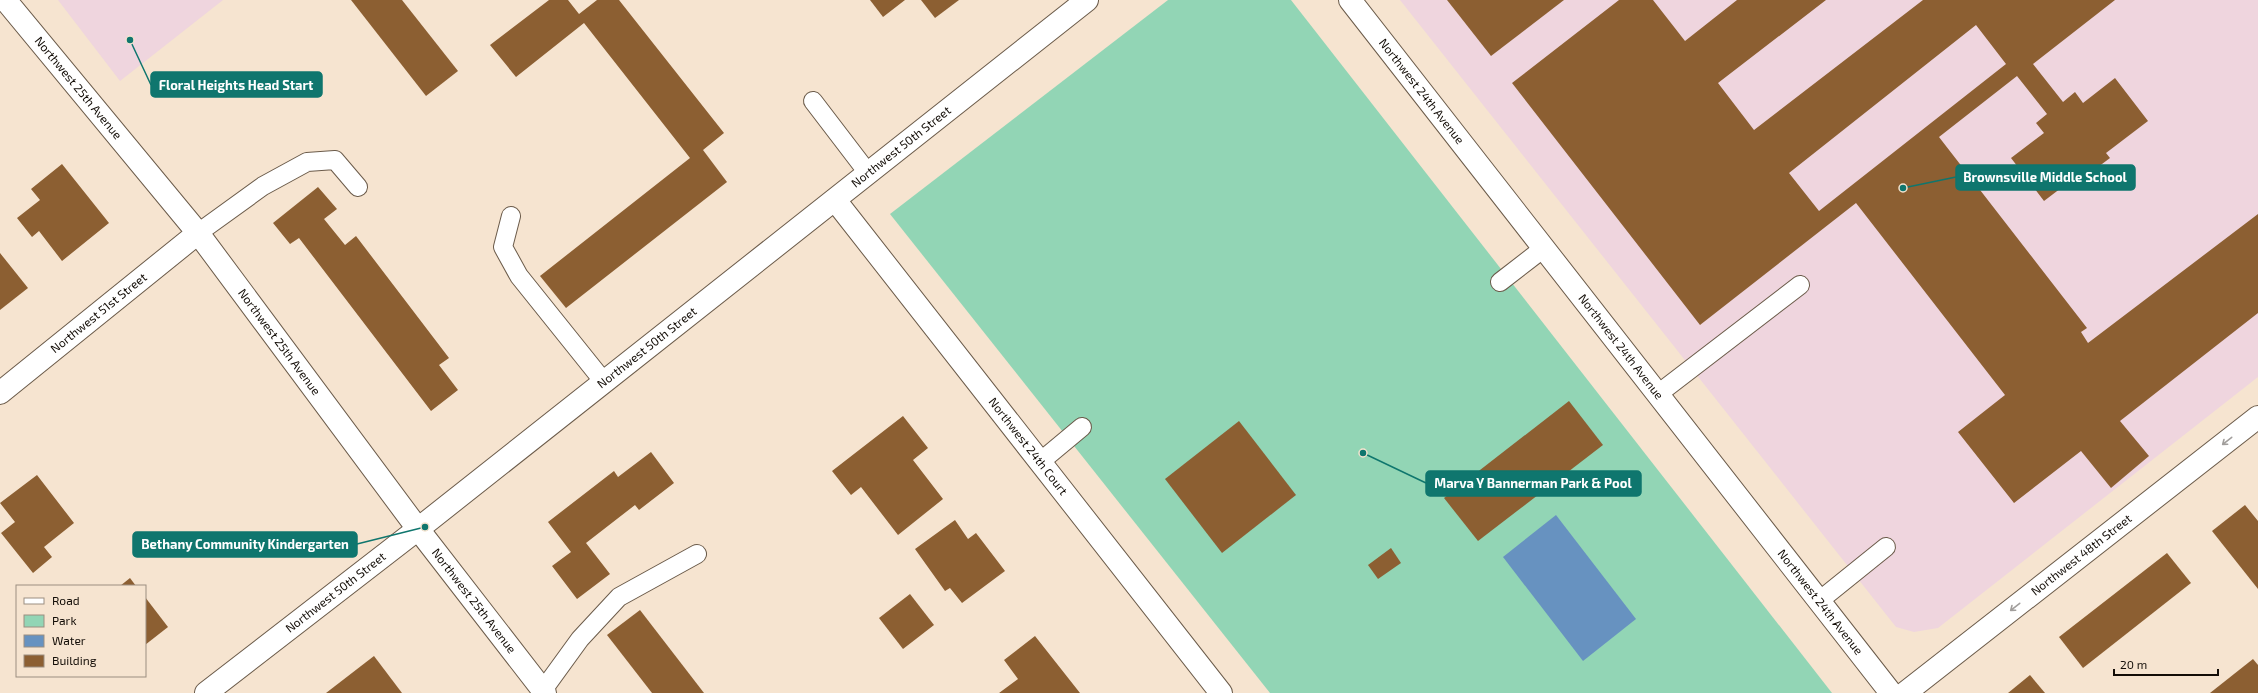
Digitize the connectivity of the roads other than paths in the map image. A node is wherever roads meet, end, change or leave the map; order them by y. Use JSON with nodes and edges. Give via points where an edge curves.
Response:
{"nodes":[{"id":1,"x":2,"y":0,"type":"edge"},
{"id":2,"x":1087,"y":0,"type":"edge"},
{"id":3,"x":1350,"y":0,"type":"edge"},
{"id":4,"x":813,"y":101,"type":"dead end"},
{"id":5,"x":868,"y":173,"type":"junction"},
{"id":6,"x":358,"y":187,"type":"dead end"},
{"id":7,"x":835,"y":200,"type":"junction"},
{"id":8,"x":511,"y":216,"type":"dead end"},
{"id":9,"x":198,"y":233,"type":"junction"},
{"id":10,"x":1544,"y":248,"type":"junction"},
{"id":11,"x":1500,"y":282,"type":"dead end"},
{"id":12,"x":1800,"y":285,"type":"dead end"},
{"id":13,"x":604,"y":382,"type":"junction"},
{"id":14,"x":0,"y":393,"type":"edge"},
{"id":15,"x":1658,"y":394,"type":"junction"},
{"id":16,"x":2258,"y":416,"type":"edge"},
{"id":17,"x":1082,"y":427,"type":"dead end"},
{"id":18,"x":1040,"y":462,"type":"junction"},
{"id":19,"x":418,"y":529,"type":"junction"},
{"id":20,"x":1886,"y":547,"type":"dead end"},
{"id":21,"x":697,"y":554,"type":"dead end"},
{"id":22,"x":1819,"y":601,"type":"junction"},
{"id":23,"x":544,"y":692,"type":"edge"},
{"id":24,"x":206,"y":693,"type":"edge"},
{"id":25,"x":1221,"y":693,"type":"edge"},
{"id":26,"x":1891,"y":693,"type":"edge"},
{"id":27,"x":1905,"y":693,"type":"edge"}],
"edges":[{"from":1,"to":9,"type":"street","name":"Northwest 25th Avenue","via":[[7,2]]},
{"from":2,"to":5,"type":"street","name":"Northwest 50th Street"},
{"from":3,"to":10,"type":"street","name":"Northwest 24th Avenue"},
{"from":4,"to":5,"type":"lane"},
{"from":5,"to":7,"type":"street","name":"Northwest 50th Street"},
{"from":6,"to":9,"type":"lane","via":[[335,160],[307,162],[263,186]]},
{"from":7,"to":13,"type":"street","name":"Northwest 50th Street"},
{"from":7,"to":18,"type":"street","name":"Northwest 24th Court"},
{"from":8,"to":13,"type":"lane","via":[[503,247],[519,276]]},
{"from":9,"to":14,"type":"street","name":"Northwest 51st Street"},
{"from":9,"to":19,"type":"street","name":"Northwest 25th Avenue"},
{"from":10,"to":11,"type":"lane"},
{"from":10,"to":15,"type":"street","name":"Northwest 24th Avenue"},
{"from":12,"to":15,"type":"lane"},
{"from":13,"to":19,"type":"street","name":"Northwest 50th Street"},
{"from":15,"to":22,"type":"street","name":"Northwest 24th Avenue"},
{"from":16,"to":27,"type":"street","name":"Northwest 48th Street","one_way":true},
{"from":17,"to":18,"type":"lane"},
{"from":18,"to":25,"type":"street","name":"Northwest 24th Court"},
{"from":19,"to":23,"type":"street","name":"Northwest 25th Avenue"},
{"from":19,"to":24,"type":"street","name":"Northwest 50th Street"},
{"from":20,"to":22,"type":"lane"},
{"from":21,"to":23,"type":"lane","via":[[619,597],[580,639]]},
{"from":22,"to":26,"type":"street","name":"Northwest 24th Avenue"}]}
